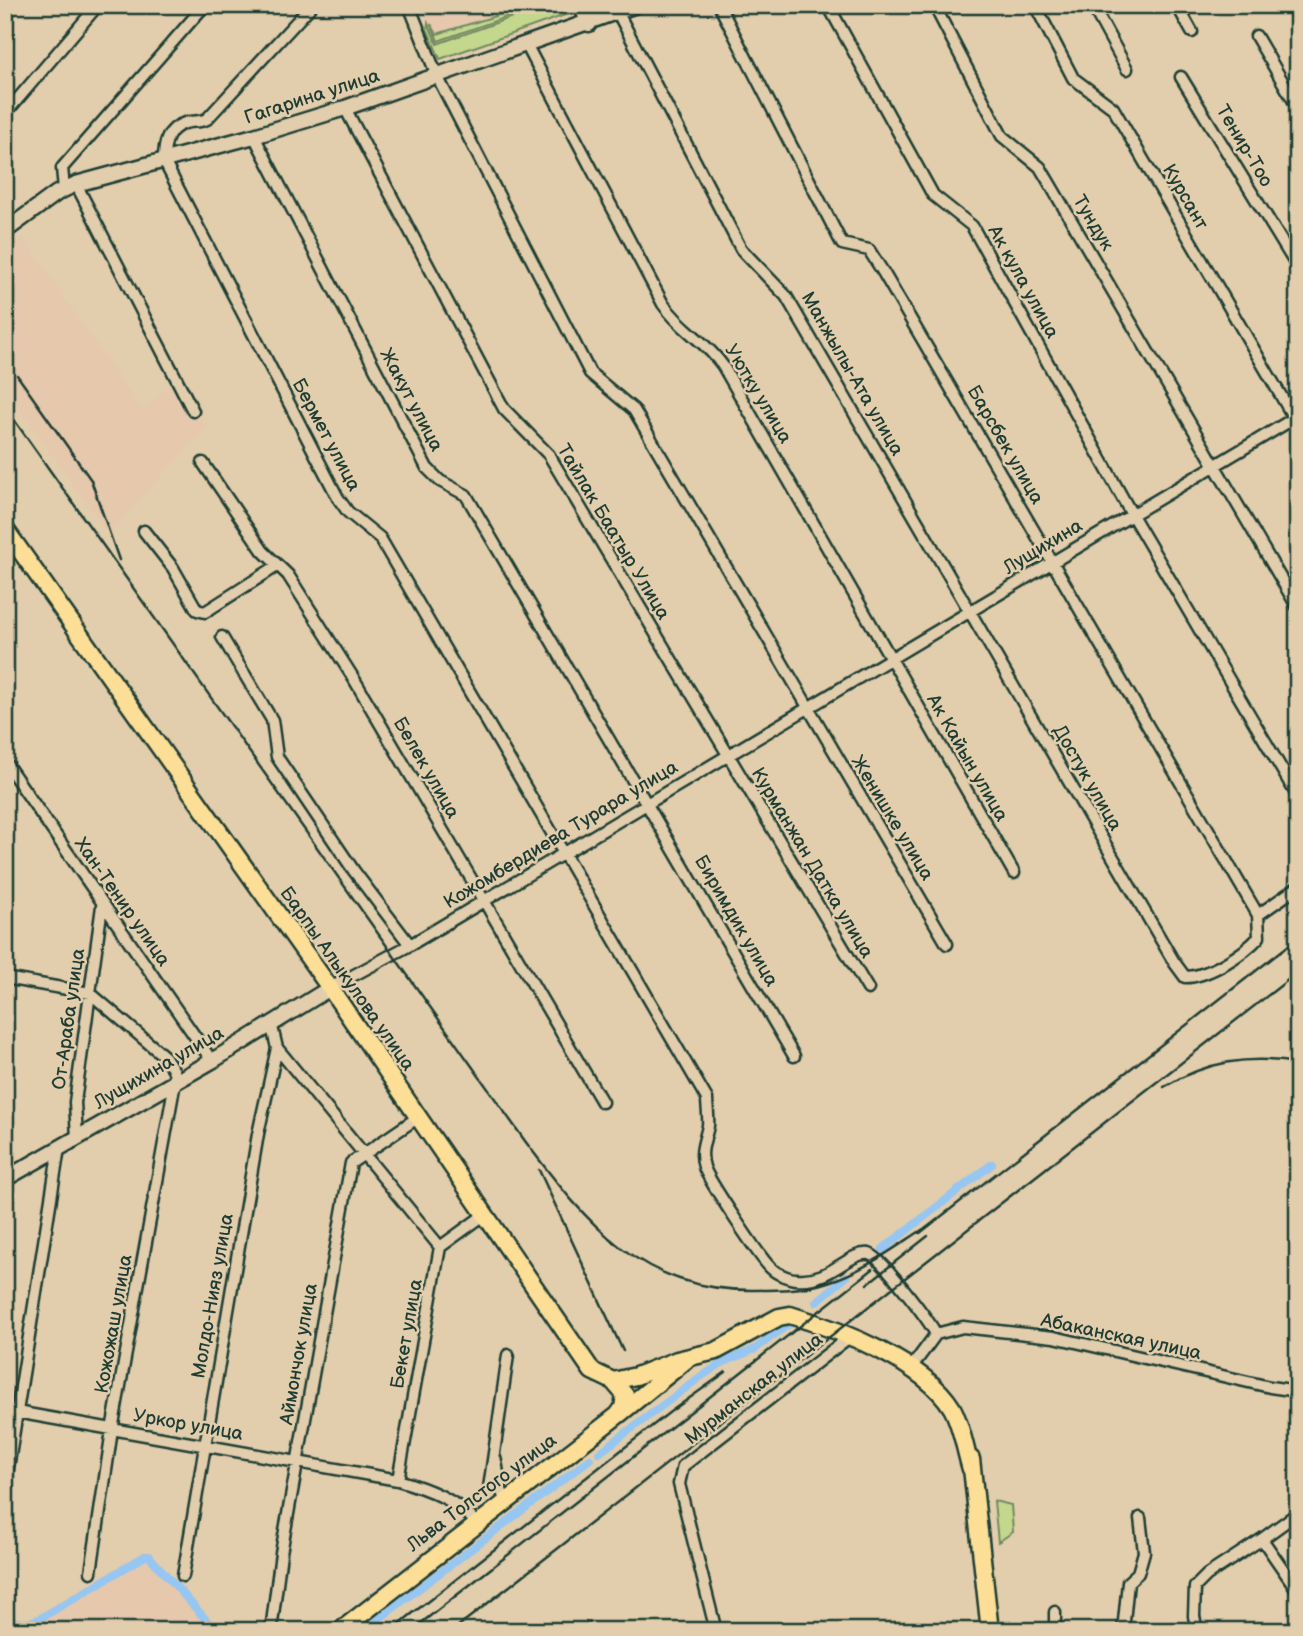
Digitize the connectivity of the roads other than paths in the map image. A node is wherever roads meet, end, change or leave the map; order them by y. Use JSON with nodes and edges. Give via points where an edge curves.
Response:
{"nodes":[{"id":1,"x":98,"y":5,"type":"edge"},
{"id":2,"x":205,"y":5,"type":"edge"},
{"id":3,"x":312,"y":5,"type":"edge"},
{"id":4,"x":409,"y":5,"type":"edge"},
{"id":5,"x":581,"y":5,"type":"edge"},
{"id":6,"x":636,"y":5,"type":"edge"},
{"id":7,"x":719,"y":5,"type":"edge"},
{"id":8,"x":828,"y":5,"type":"edge"},
{"id":9,"x":934,"y":5,"type":"edge"},
{"id":10,"x":1035,"y":5,"type":"edge"},
{"id":11,"x":1092,"y":5,"type":"edge"},
{"id":12,"x":1177,"y":5,"type":"edge"},
{"id":13,"x":618,"y":13,"type":"junction"},
{"id":14,"x":589,"y":23,"type":"junction"},
{"id":15,"x":1192,"y":32,"type":"dead end"},
{"id":16,"x":1256,"y":36,"type":"dead end"},
{"id":17,"x":527,"y":46,"type":"junction"},
{"id":18,"x":1128,"y":69,"type":"dead end"},
{"id":19,"x":437,"y":76,"type":"junction"},
{"id":20,"x":1181,"y":78,"type":"dead end"},
{"id":21,"x":345,"y":108,"type":"junction"},
{"id":22,"x":1298,"y":108,"type":"edge"},
{"id":23,"x":5,"y":114,"type":"edge"},
{"id":24,"x":254,"y":136,"type":"junction"},
{"id":25,"x":164,"y":161,"type":"junction"},
{"id":26,"x":70,"y":186,"type":"junction"},
{"id":27,"x":5,"y":231,"type":"edge"},
{"id":28,"x":1298,"y":268,"type":"edge"},
{"id":29,"x":193,"y":411,"type":"dead end"},
{"id":30,"x":1297,"y":420,"type":"edge"},
{"id":31,"x":203,"y":463,"type":"dead end"},
{"id":32,"x":1216,"y":465,"type":"junction"},
{"id":33,"x":1132,"y":515,"type":"junction"},
{"id":34,"x":5,"y":529,"type":"edge"},
{"id":35,"x":144,"y":531,"type":"dead end"},
{"id":36,"x":1053,"y":562,"type":"junction"},
{"id":37,"x":277,"y":566,"type":"junction"},
{"id":38,"x":1298,"y":608,"type":"edge"},
{"id":39,"x":970,"y":612,"type":"junction"},
{"id":40,"x":222,"y":637,"type":"dead end"},
{"id":41,"x":889,"y":660,"type":"junction"},
{"id":42,"x":807,"y":709,"type":"junction"},
{"id":43,"x":727,"y":756,"type":"junction"},
{"id":44,"x":5,"y":762,"type":"edge"},
{"id":45,"x":1298,"y":797,"type":"edge"},
{"id":46,"x":648,"y":804,"type":"junction"},
{"id":47,"x":563,"y":854,"type":"junction"},
{"id":48,"x":1014,"y":873,"type":"dead end"},
{"id":49,"x":1298,"y":887,"type":"edge"},
{"id":50,"x":483,"y":902,"type":"junction"},
{"id":51,"x":102,"y":906,"type":"junction"},
{"id":52,"x":1258,"y":915,"type":"junction"},
{"id":53,"x":947,"y":944,"type":"dead end"},
{"id":54,"x":410,"y":945,"type":"junction"},
{"id":55,"x":5,"y":978,"type":"edge"},
{"id":56,"x":330,"y":988,"type":"junction"},
{"id":57,"x":868,"y":989,"type":"dead end"},
{"id":58,"x":90,"y":993,"type":"junction"},
{"id":59,"x":271,"y":1023,"type":"junction"},
{"id":60,"x":277,"y":1048,"type":"junction"},
{"id":61,"x":794,"y":1056,"type":"dead end"},
{"id":62,"x":212,"y":1061,"type":"junction"},
{"id":63,"x":175,"y":1082,"type":"junction"},
{"id":64,"x":602,"y":1102,"type":"dead end"},
{"id":65,"x":417,"y":1118,"type":"junction"},
{"id":66,"x":77,"y":1138,"type":"junction"},
{"id":67,"x":59,"y":1148,"type":"junction"},
{"id":68,"x":362,"y":1154,"type":"junction"},
{"id":69,"x":5,"y":1179,"type":"edge"},
{"id":70,"x":484,"y":1215,"type":"junction"},
{"id":71,"x":440,"y":1247,"type":"junction"},
{"id":72,"x":936,"y":1334,"type":"junction"},
{"id":73,"x":848,"y":1338,"type":"junction"},
{"id":74,"x":508,"y":1355,"type":"dead end"},
{"id":75,"x":688,"y":1357,"type":"junction"},
{"id":76,"x":914,"y":1364,"type":"junction"},
{"id":77,"x":613,"y":1381,"type":"junction"},
{"id":78,"x":1298,"y":1387,"type":"edge"},
{"id":79,"x":5,"y":1410,"type":"edge"},
{"id":80,"x":18,"y":1412,"type":"junction"},
{"id":81,"x":618,"y":1415,"type":"junction"},
{"id":82,"x":112,"y":1430,"type":"junction"},
{"id":83,"x":205,"y":1446,"type":"junction"},
{"id":84,"x":495,"y":1457,"type":"junction"},
{"id":85,"x":298,"y":1462,"type":"junction"},
{"id":86,"x":398,"y":1480,"type":"junction"},
{"id":87,"x":5,"y":1487,"type":"edge"},
{"id":88,"x":489,"y":1488,"type":"dead end"},
{"id":89,"x":507,"y":1501,"type":"junction"},
{"id":90,"x":1298,"y":1513,"type":"edge"},
{"id":91,"x":1140,"y":1518,"type":"dead end"},
{"id":92,"x":477,"y":1524,"type":"junction"},
{"id":93,"x":1262,"y":1539,"type":"junction"},
{"id":94,"x":91,"y":1572,"type":"dead end"},
{"id":95,"x":183,"y":1576,"type":"dead end"},
{"id":96,"x":1298,"y":1591,"type":"edge"},
{"id":97,"x":1055,"y":1612,"type":"dead end"},
{"id":98,"x":271,"y":1631,"type":"edge"},
{"id":99,"x":340,"y":1631,"type":"edge"},
{"id":100,"x":716,"y":1631,"type":"edge"},
{"id":101,"x":990,"y":1631,"type":"edge"},
{"id":102,"x":1055,"y":1631,"type":"edge"},
{"id":103,"x":1123,"y":1631,"type":"edge"},
{"id":104,"x":1197,"y":1631,"type":"edge"}],
"edges":[{"from":1,"to":23,"type":"street"},
{"from":2,"to":26,"type":"street","via":[[62,168]]},
{"from":3,"to":25,"type":"street","via":[[208,119],[185,123],[170,132],[164,142]]},
{"from":4,"to":19,"type":"street","name":"Женишке улица"},
{"from":5,"to":14,"type":"main road"},
{"from":6,"to":13,"type":"main road","name":"Гагарина улица"},
{"from":7,"to":36,"type":"street","name":"Барсбек улица","via":[[842,244],[869,250]]},
{"from":8,"to":33,"type":"street","name":"Ак кула улица","via":[[933,195],[972,226]]},
{"from":9,"to":32,"type":"street","name":"Тундук","via":[[1002,136],[1040,167]]},
{"from":10,"to":30,"type":"street","name":"Курсант","via":[[1073,78],[1113,108]]},
{"from":11,"to":18,"type":"street"},
{"from":12,"to":15,"type":"street"},
{"from":13,"to":14,"type":"main road","name":"Гагарина улица"},
{"from":13,"to":39,"type":"street","name":"Манжылы-Ата улица","via":[[741,249],[786,296]]},
{"from":14,"to":17,"type":"main road","name":"Гагарина улица"},
{"from":16,"to":22,"type":"street"},
{"from":17,"to":19,"type":"main road","name":"Гагарина улица"},
{"from":17,"to":41,"type":"street","name":"Уютку улица","via":[[663,304],[678,325],[712,349],[723,366]]},
{"from":19,"to":21,"type":"main road","name":"Гагарина улица"},
{"from":19,"to":42,"type":"street","name":"Женишке улица","via":[[590,373],[634,410]]},
{"from":20,"to":28,"type":"street","name":"Тенир-Тоо"},
{"from":21,"to":24,"type":"main road","name":"Гагарина улица"},
{"from":21,"to":43,"type":"street","name":"Тайлак Баатыр Улица","via":[[504,409],[549,455]]},
{"from":24,"to":25,"type":"main road","name":"Гагарина улица"},
{"from":24,"to":46,"type":"street","name":"Жакут улица","via":[[427,468],[466,495]]},
{"from":25,"to":26,"type":"main road","name":"Гагарина улица"},
{"from":25,"to":47,"type":"street","name":"Бермет улица","via":[[338,498],[380,538]]},
{"from":26,"to":27,"type":"main road","name":"Гагарина улица"},
{"from":26,"to":29,"type":"street"},
{"from":30,"to":32,"type":"street","name":"Лущихина"},
{"from":31,"to":37,"type":"street","name":"Белек улица"},
{"from":32,"to":33,"type":"street","name":"Лущихина"},
{"from":32,"to":38,"type":"street","name":"Тундук"},
{"from":33,"to":36,"type":"street","name":"Лущихина"},
{"from":33,"to":45,"type":"street","name":"Ак кула улица"},
{"from":34,"to":56,"type":"main road","name":"Барпы Алыкулова улица"},
{"from":35,"to":37,"type":"street","via":[[197,610],[205,612]]},
{"from":36,"to":39,"type":"street","name":"Лущихина"},
{"from":36,"to":52,"type":"street","name":"Барсбек улица"},
{"from":37,"to":50,"type":"street","name":"Белек улица","via":[[288,575],[354,679]]},
{"from":39,"to":41,"type":"street","name":"Лущихина"},
{"from":39,"to":52,"type":"street","name":"Достук улица","via":[[1185,977],[1206,972],[1251,946],[1259,937]]},
{"from":40,"to":54,"type":"street","via":[[272,720],[277,757]]},
{"from":41,"to":42,"type":"street","name":"Лущихина"},
{"from":41,"to":48,"type":"street","name":"Ак Кайын улица"},
{"from":42,"to":43,"type":"street","name":"Кожомбердиева Турара улица"},
{"from":42,"to":53,"type":"street","name":"Женишке улица"},
{"from":43,"to":46,"type":"street","name":"Кожомбердиева Турара улица"},
{"from":43,"to":57,"type":"street","name":"Курманжан Датка улица"},
{"from":44,"to":51,"type":"street","name":"Хан-Тенир улица"},
{"from":46,"to":47,"type":"street","name":"Кожомбердиева Турара улица"},
{"from":46,"to":61,"type":"street","name":"Биримдик улица"},
{"from":47,"to":50,"type":"street","name":"Кожомбердиева Турара улица"},
{"from":47,"to":72,"type":"street","via":[[707,1099],[708,1124],[701,1147],[704,1169],[771,1269],[794,1280],[821,1278],[855,1256],[868,1254],[878,1258],[918,1304]]},
{"from":49,"to":52,"type":"street"},
{"from":50,"to":54,"type":"street","name":"Кожомбердиева Турара улица"},
{"from":50,"to":64,"type":"street","name":"Белек улица"},
{"from":51,"to":58,"type":"street","name":"От-Араба улица"},
{"from":51,"to":62,"type":"street","name":"Хан-Тенир улица"},
{"from":54,"to":56,"type":"street","name":"Кожомбердиева Турара улица"},
{"from":55,"to":58,"type":"street"},
{"from":56,"to":59,"type":"main road","name":"Лущихина улица"},
{"from":56,"to":65,"type":"main road","name":"Барпы Алыкулова улица"},
{"from":58,"to":63,"type":"street","via":[[165,1057]]},
{"from":58,"to":66,"type":"street","name":"От-Араба улица","via":[[75,1102]]},
{"from":59,"to":60,"type":"street","name":"Молдо-Нияз улица"},
{"from":59,"to":62,"type":"main road","name":"Лущихина улица"},
{"from":60,"to":68,"type":"street"},
{"from":60,"to":83,"type":"street","name":"Молдо-Нияз улица"},
{"from":62,"to":63,"type":"main road","name":"Лущихина улица"},
{"from":63,"to":66,"type":"main road","name":"Лущихина улица"},
{"from":63,"to":82,"type":"street","name":"Кожожаш улица"},
{"from":65,"to":68,"type":"street"},
{"from":65,"to":70,"type":"main road","name":"Барпы Алыкулова улица"},
{"from":66,"to":67,"type":"main road","name":"Лущихина улица"},
{"from":67,"to":69,"type":"main road","name":"Лущихина улица"},
{"from":67,"to":80,"type":"street"},
{"from":68,"to":71,"type":"street"},
{"from":68,"to":85,"type":"street","name":"Аймончок улица","via":[[351,1163]]},
{"from":70,"to":71,"type":"street"},
{"from":70,"to":77,"type":"main road","name":"Барпы Алыкулова улица","via":[[580,1357],[597,1375]]},
{"from":71,"to":86,"type":"street","name":"Бекет улица"},
{"from":72,"to":76,"type":"street"},
{"from":72,"to":78,"type":"street","name":"Абаканская улица","via":[[962,1327],[1054,1337],[1270,1387]]},
{"from":73,"to":75,"type":"main road","via":[[784,1315],[730,1345]]},
{"from":73,"to":76,"type":"main road"},
{"from":73,"to":100,"type":"street","name":"Мурманская улица","via":[[683,1466],[679,1474]]},
{"from":74,"to":84,"type":"street"},
{"from":75,"to":76,"type":"main road","via":[[698,1347],[782,1304],[824,1316]]},
{"from":75,"to":77,"type":"main road"},
{"from":75,"to":81,"type":"main road","name":"Льва Толстого улица"},
{"from":76,"to":101,"type":"main road","via":[[946,1383],[965,1413],[972,1440],[971,1469]]},
{"from":77,"to":81,"type":"main road","via":[[625,1395]]},
{"from":79,"to":80,"type":"street","name":"Уркор улица"},
{"from":80,"to":82,"type":"street","name":"Уркор улица"},
{"from":80,"to":87,"type":"street"},
{"from":81,"to":89,"type":"main road","name":"Льва Толстого улица"},
{"from":82,"to":83,"type":"street","name":"Уркор улица"},
{"from":82,"to":94,"type":"street","name":"Кожожаш улица"},
{"from":83,"to":85,"type":"street","name":"Уркор улица"},
{"from":83,"to":95,"type":"street","name":"Молдо-Нияз улица"},
{"from":84,"to":88,"type":"street"},
{"from":84,"to":89,"type":"street","via":[[499,1490]]},
{"from":85,"to":86,"type":"street","name":"Уркор улица"},
{"from":85,"to":98,"type":"street","name":"Аймончок улица"},
{"from":86,"to":92,"type":"street","name":"Уркор улица","via":[[437,1493]]},
{"from":89,"to":92,"type":"main road","name":"Льва Толстого улица"},
{"from":90,"to":93,"type":"street"},
{"from":91,"to":103,"type":"street","via":[[1144,1552],[1138,1573],[1128,1583]]},
{"from":92,"to":99,"type":"main road","name":"Льва Толстого улица"},
{"from":93,"to":96,"type":"street"},
{"from":93,"to":104,"type":"street","via":[[1195,1587]]},
{"from":97,"to":102,"type":"street"}]}
